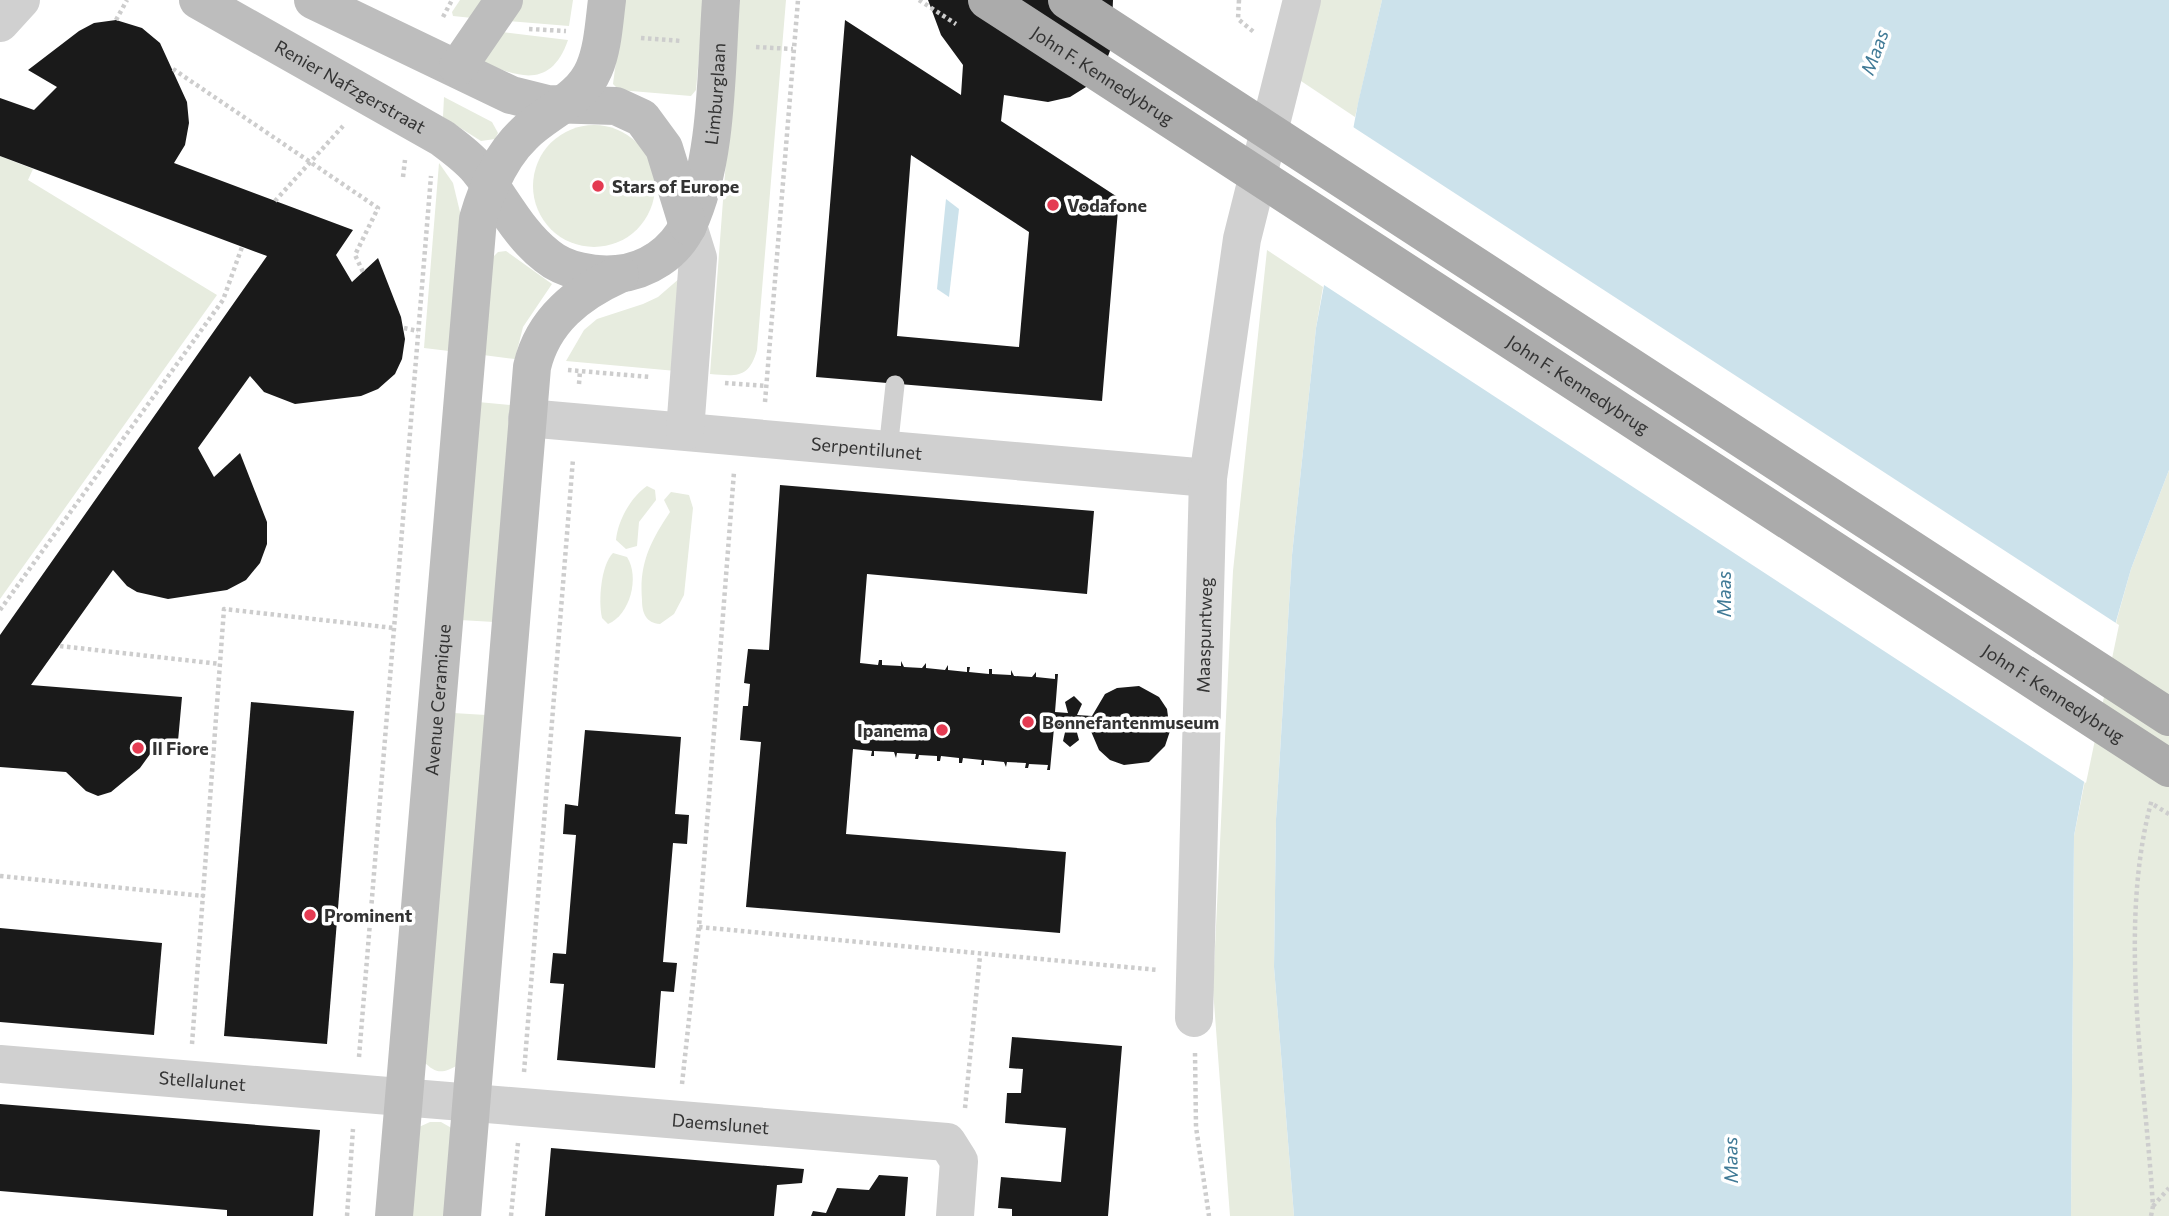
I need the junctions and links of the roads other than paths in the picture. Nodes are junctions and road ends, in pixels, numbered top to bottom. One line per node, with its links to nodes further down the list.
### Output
1 (21, 0): 10 (street)
2 (198, 0): 13 (street, Renier Nafzgerstraat)
3 (313, 0): 11 (street)
4 (504, 0): 11 (street)
5 (607, 0): 12 (street)
6 (721, 0): 14 (street, Limburglaan)
7 (987, 0): 22 (main road, John F. Kennedybrug, bridge)
8 (1067, 0): 21 (main road, bridge)
9 (1302, 0): 20 (street, Maaspuntweg)
10 (0, 23)
11 (458, 67): 12 (street)
12 (563, 105): 13 (street); 14 (street)
13 (490, 185): 15 (street); 25 (street, Avenue Ceramique)
14 (688, 226): 15 (street); 18 (street)
15 (621, 274): 17 (street)
16 (895, 386): 19 (lane)
17 (527, 418): 18 (street, Serpentilunet); 26 (street)
18 (685, 432): 19 (street, Serpentilunet)
19 (888, 450): 20 (street, Serpentilunet)
20 (1208, 478): 23 (street, Maaspuntweg)
21 (2169, 717)
22 (2162, 777)
23 (1194, 1018)
24 (0, 1064): 25 (street, Stellalunet)
25 (405, 1098): 26 (street, Stellalunet); 27 (street, Avenue Ceramique)
26 (471, 1104): 28 (street); 29 (street, Daemslunet)
27 (394, 1216)
28 (462, 1216)
29 (955, 1216)

